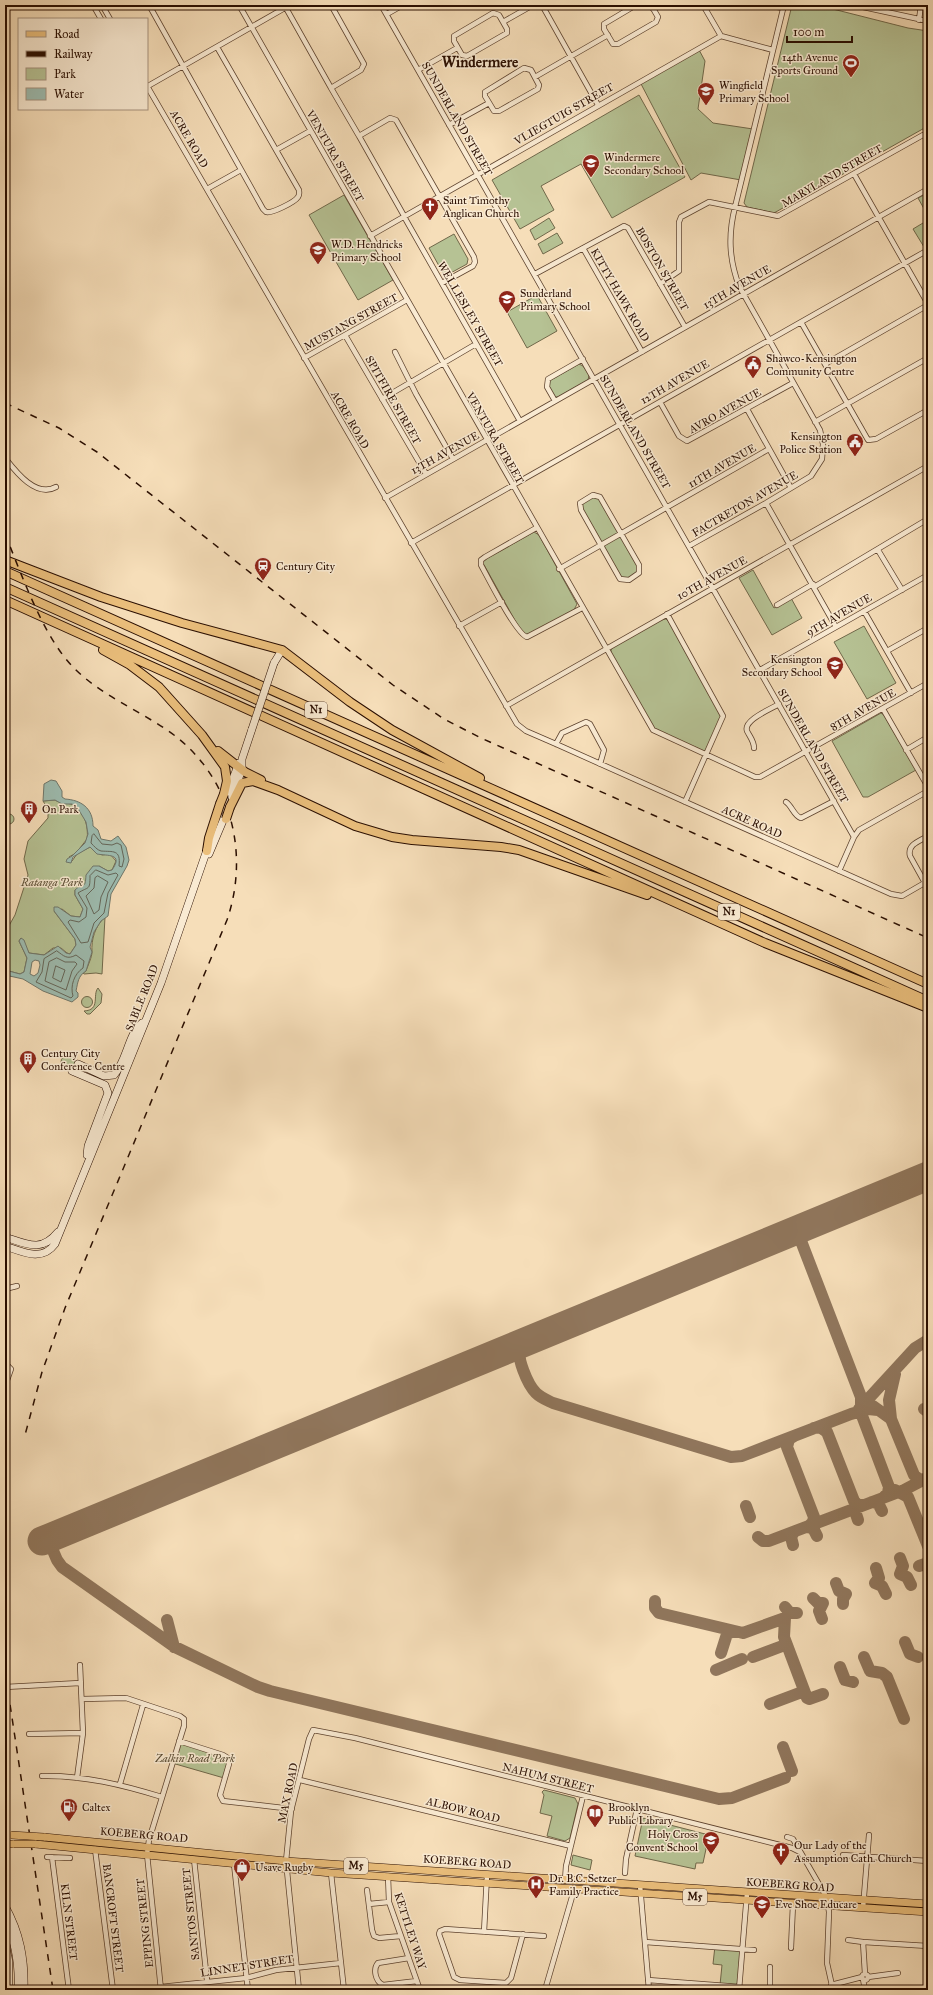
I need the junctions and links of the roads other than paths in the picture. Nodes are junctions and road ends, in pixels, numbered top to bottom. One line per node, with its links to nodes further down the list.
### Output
1 (92, 5): 23 (street)
2 (102, 5): 21 (street)
3 (149, 5): 35 (street)
4 (192, 5): 5 (street)
5 (201, 5)
6 (239, 5): 28 (street, VENTURA STREET)
7 (331, 5): 40 (street)
8 (381, 5): 22 (street, SUNDERLAND STREET)
9 (403, 5): 22 (street)
10 (532, 5): 27 (street)
11 (542, 5): 34 (street)
12 (636, 5): 29 (street)
13 (661, 5): 19 (street)
14 (703, 5): 30 (street)
15 (766, 5): 20 (street)
16 (854, 5): 25 (street)
17 (921, 5): 25 (street)
18 (288, 6): 28 (street); 40 (street, WELLESLEY STREET)
19 (652, 7): 29 (street)
20 (783, 7): 33 (street, FACTRETON AVENUE)
21 (107, 14): 23 (street); 24 (street)
22 (386, 14): 36 (street, SUNDERLAND STREET)
23 (100, 18)
24 (109, 18)
25 (919, 20): 26 (street)
26 (928, 21)
27 (503, 22): 32 (street); 32 (street)
28 (252, 27): 31 (street); 44 (street, VENTURA STREET)
29 (608, 35): 34 (street)
30 (721, 36): 33 (street); 42 (street, VLIEGTUIG STREET)
31 (217, 47): 35 (street); 47 (street)
32 (457, 48): 36 (street)
33 (773, 50): 54 (street, FACTRETON AVENUE)
34 (571, 56): 37 (street); 42 (street)
35 (183, 66): 38 (street); 48 (street)
36 (418, 70): 43 (street, SUNDERLAND STREET)
37 (534, 77): 41 (street); 41 (street)
38 (148, 85)
39 (148, 88): 51 (street, ACRE ROAD)
40 (332, 88): 46 (street, WELLESLEY STREET)
41 (489, 103): 43 (street)
42 (598, 105): 49 (street, VLIEGTUIG STREET)
43 (450, 125): 49 (street, SUNDERLAND STREET)
44 (310, 131): 47 (street); 57 (street, VENTURA STREET)
45 (928, 134): 50 (street, MARYLAND STREET)
46 (358, 136): 53 (street); 55 (street, WELLESLEY STREET)
47 (276, 150): 48 (street)
48 (240, 170): 51 (street)
49 (478, 174): 53 (street, VLIEGTUIG STREET); 61 (street, SUNDERLAND STREET)
50 (854, 174): 54 (street, MARYLAND STREET); 56 (street)
51 (207, 189): 74 (street, ACRE ROAD)
52 (928, 189): 56 (street, 13TH AVENUE)
53 (440, 197): 55 (street, VLIEGTUIG STREET); 62 (street)
54 (734, 207): 63 (street, MARYLAND STREET); 64 (street, FACTRETON AVENUE)
55 (404, 217): 57 (street, VLIEGTUIG STREET); 62 (street, WELLESLEY STREET)
56 (878, 217): 60 (street); 64 (street, 13TH AVENUE)
57 (370, 236): 65 (street, VENTURA STREET)
58 (583, 248): 61 (street, BOSTON STREET); 63 (street, BOSTON STREET); 73 (street, KITTY HAWK ROAD)
59 (928, 250): 60 (street, 12TH AVENUE)
60 (905, 263): 66 (street); 67 (street, 12TH AVENUE)
61 (535, 274): 76 (street, SUNDERLAND STREET)
62 (442, 283): 71 (street, WELLESLEY STREET)
63 (660, 284): 68 (street, BOSTON STREET)
64 (743, 294): 68 (street, 13TH AVENUE); 70 (street, FACTRETON AVENUE)
65 (406, 300): 69 (street, MUSTANG STREET); 77 (street, VENTURA STREET)
66 (928, 305): 78 (street)
67 (801, 322): 70 (street, 12TH AVENUE); 78 (street)
68 (685, 327): 73 (street, 13TH AVENUE)
69 (345, 335): 74 (street, MUSTANG STREET); 82 (street, SPITFIRE STREET)
70 (769, 340): 81 (street, FACTRETON AVENUE); 84 (street, 12TH AVENUE)
71 (476, 344): 77 (street); 88 (street, WELLESLEY STREET)
72 (395, 352): 80 (street)
73 (642, 352): 79 (street, 13TH AVENUE)
74 (304, 358): 100 (street, ACRE ROAD)
75 (928, 358): 85 (street)
76 (583, 359): 79 (street, SUNDERLAND STREET); 83 (street)
77 (442, 363): 80 (street); 91 (street, VENTURA STREET)
78 (825, 364): 85 (street)
79 (594, 379): 83 (street, 13TH AVENUE); 90 (street, SUNDERLAND STREET)
80 (411, 383): 82 (street); 94 (street)
81 (793, 383): 86 (street, AVRO AVENUE); 89 (street, FACTRETON AVENUE)
82 (382, 399): 96 (street, SPITFIRE STREET)
83 (555, 401): 88 (street, 13TH AVENUE)
84 (660, 402): 86 (street, AVRO AVENUE); 90 (street, 12TH AVENUE)
85 (847, 404): 87 (street); 89 (street)
86 (747, 409): 92 (street)
87 (928, 410)
88 (520, 421): 91 (street, 13TH AVENUE)
89 (815, 422): 99 (street, FACTRETON AVENUE)
90 (620, 424): 97 (street, 12TH AVENUE); 102 (street, SUNDERLAND STREET)
91 (486, 440): 94 (street, 13TH AVENUE); 97 (street, VENTURA STREET)
92 (769, 449): 99 (street); 102 (street, 11TH AVENUE)
93 (5, 458): 98 (street)
94 (453, 459): 96 (street, 13TH AVENUE)
95 (928, 467): 108 (street, 10TH AVENUE)
96 (426, 474): 100 (street, 13TH AVENUE)
97 (512, 486): 104 (street, VENTURA STREET); 106 (street, 12TH AVENUE)
98 (56, 487)
99 (792, 488): 101 (street, FACTRETON AVENUE)
100 (385, 498): 106 (street, ACRE ROAD)
101 (766, 503): 108 (street); 109 (street, FACTRETON AVENUE)
102 (667, 507): 105 (street, 11TH AVENUE); 109 (street, SUNDERLAND STREET)
103 (928, 519): 110 (street)
104 (536, 528): 112 (street, VENTURA STREET); 120 (street)
105 (621, 534): 107 (street, 11TH AVENUE); 107 (street); 107 (street)
106 (411, 543): 125 (street, ACRE ROAD)
107 (600, 545): 112 (street, 11TH AVENUE)
108 (790, 545): 115 (street); 117 (street, 10TH AVENUE)
109 (689, 546): 117 (street, SUNDERLAND STREET)
110 (878, 550): 115 (street); 118 (street)
111 (5, 560): 130 (highway)
112 (559, 569): 122 (street, VENTURA STREET)
113 (5, 571): 156 (highway, N1)
114 (928, 574): 118 (street, 9TH AVENUE)
115 (813, 586): 121 (street); 126 (street)
116 (5, 587): 163 (highway, N1)
117 (713, 588): 124 (street, 10TH AVENUE); 132 (street, SUNDERLAND STREET)
118 (902, 590): 123 (street, 9TH AVENUE)
119 (5, 600): 127 (highway)
120 (502, 602): 122 (street); 125 (street)
121 (777, 605)
122 (582, 608): 129 (street, VENTURA STREET)
123 (864, 611): 126 (street, 9TH AVENUE); 131 (street)
124 (667, 614): 129 (street, 10TH AVENUE); 144 (street)
125 (459, 626): 136 (street, ACRE ROAD)
126 (836, 626): 132 (street, 9TH AVENUE)
127 (64, 628): 138 (highway); 161 (highway)
128 (928, 628): 131 (street)
129 (606, 649): 136 (street, 10TH AVENUE); 144 (street, VENTURA STREET)
130 (278, 650): 146 (main road, SABLE ROAD, bridge); 156 (highway)
131 (887, 651): 134 (street)
132 (760, 670): 135 (street, SUNDERLAND STREET)
133 (928, 683): 134 (street, 8TH AVENUE)
134 (911, 693): 137 (street, 8TH AVENUE)
135 (779, 704): 141 (street); 143 (street, SUNDERLAND STREET)
136 (506, 706): 140 (street, ACRE ROAD)
137 (883, 709): 142 (street); 143 (street, 8TH AVENUE)
138 (202, 735): 146 (highway); 153 (highway)
139 (928, 737): 142 (street)
140 (556, 744): 145 (street, ACRE ROAD); 145 (street)
141 (754, 748)
142 (906, 750): 147 (street)
143 (806, 753): 144 (street, VENTURA STREET); 150 (street, SUNDERLAND STREET)
144 (706, 755): 151 (street)
145 (600, 764): 151 (street, ACRE ROAD)
146 (240, 765): 148 (highway); 153 (main road, SABLE ROAD)
147 (928, 787)
148 (278, 790): 153 (highway); 161 (highway)
149 (928, 791): 155 (street)
150 (834, 800): 152 (street); 155 (street, SUNDERLAND STREET)
151 (685, 802): 159 (street, ACRE ROAD)
152 (786, 802)
153 (225, 808): 157 (highway); 158 (main road, SABLE ROAD)
154 (928, 836): 160 (street)
155 (854, 837): 159 (street)
156 (628, 850): 162 (highway, N1)
157 (207, 851): 158 (main road, SABLE ROAD)
158 (204, 863): 165 (main road, SABLE ROAD)
159 (839, 871): 160 (street, ACRE ROAD)
160 (927, 882)
161 (702, 915): 164 (highway)
162 (928, 984)
163 (928, 1001)
164 (928, 1008)
165 (145, 1020): 166 (main road); 168 (main road, SABLE ROAD)
166 (78, 1064)
167 (72, 1071): 168 (main road)
168 (85, 1167): 169 (main road, SABLE ROAD)
169 (60, 1228): 170 (main road, SABLE ROAD); 171 (main road, SABLE ROAD)
170 (5, 1238)
171 (5, 1246)
172 (18, 1286): 173 (street)
173 (5, 1289)
174 (5, 1363): 175 (street)
175 (5, 1386)
176 (80, 1665): 177 (street)
177 (80, 1683): 178 (street); 179 (street)
178 (5, 1687)
179 (82, 1699): 180 (street); 182 (street)
180 (143, 1705): 184 (street, EPPING STREET); 188 (street)
181 (313, 1730): 187 (street, MAX ROAD); 189 (street, NAHUM STREET)
182 (83, 1733): 183 (street); 186 (street)
183 (29, 1734)
184 (179, 1741): 190 (street, EPPING STREET); 191 (street)
185 (42, 1776): 186 (street)
186 (77, 1778): 188 (street)
187 (300, 1780): 191 (street, MAX ROAD); 198 (street, ALBOW ROAD)
188 (120, 1784): 190 (street)
189 (584, 1796): 192 (street, NAHUM STREET); 198 (street)
190 (162, 1798): 197 (street, EPPING STREET)
191 (292, 1809): 207 (street, MAX ROAD)
192 (637, 1809): 200 (street, NAHUM STREET); 211 (street)
193 (8, 1835): 197 (main road, KOEBERG ROAD / M5, bridge)
194 (869, 1835): 203 (street)
195 (787, 1837): 200 (street)
196 (5, 1844): 199 (main road, KOEBERG ROAD / M5, bridge)
197 (148, 1846): 201 (street, EPPING STREET); 207 (main road, KOEBERG ROAD / M5)
198 (571, 1846): 214 (street)
199 (95, 1849): 201 (main road, KOEBERG ROAD / M5); 264 (street, BANCROFT STREET)
200 (800, 1852): 223 (street)
201 (147, 1854): 205 (main road, KOEBERG ROAD / M5); 257 (street, EPPING STREET)
202 (843, 1855): 203 (street)
203 (867, 1857): 206 (street); 228 (street)
204 (70, 1858): 263 (street, KILN STREET)
205 (194, 1859): 208 (main road, KOEBERG ROAD / M5); 255 (street, SANTOS STREET)
206 (928, 1860)
207 (286, 1861): 209 (street, MAX ROAD); 212 (main road, KOEBERG ROAD / M5)
208 (234, 1864): 209 (main road, KOEBERG ROAD / M5); 252 (street)
209 (286, 1869): 210 (main road, KOEBERG ROAD / M5); 249 (street, MAX ROAD)
210 (331, 1873): 213 (main road, KOEBERG ROAD / M5); 247 (street)
211 (625, 1873)
212 (487, 1875): 214 (main road, KOEBERG ROAD / M5); 215 (street)
213 (388, 1876): 215 (main road, KOEBERG ROAD / M5); 225 (street, KETTLEY WAY)
214 (565, 1880): 216 (main road, KOEBERG ROAD / M5)
215 (487, 1883): 217 (main road, KOEBERG ROAD / M5); 234 (street)
216 (640, 1885): 220 (street); 221 (main road, KOEBERG ROAD / M5)
217 (565, 1888): 218 (main road, KOEBERG ROAD / M5); 222 (street)
218 (581, 1889): 220 (main road, KOEBERG ROAD / M5); 222 (street)
219 (367, 1890): 226 (street)
220 (641, 1893): 224 (main road, KOEBERG ROAD / M5); 240 (street)
221 (747, 1893): 223 (main road, KOEBERG ROAD / M5); 224 (street)
222 (572, 1897): 271 (street)
223 (827, 1898): 228 (main road, KOEBERG ROAD / M5); 231 (street)
224 (746, 1901): 227 (main road, KOEBERG ROAD / M5); 244 (street)
225 (389, 1902): 226 (street); 236 (street, KETTLEY WAY)
226 (369, 1904): 236 (street)
227 (793, 1904): 231 (main road, KOEBERG ROAD / M5); 243 (street)
228 (863, 1904): 229 (main road, KOEBERG ROAD / M5); 231 (main road, KOEBERG ROAD / M5); 232 (main road, KOEBERG ROAD / M5)
229 (928, 1904)
230 (5, 1906): 262 (main road)
231 (829, 1906): 256 (street)
232 (928, 1912)
233 (5, 1920): 261 (main road)
234 (484, 1932): 235 (street); 235 (street)
235 (523, 1934): 237 (street)
236 (401, 1936): 246 (street, KETTLEY WAY)
237 (544, 1936)
238 (5, 1938): 260 (street)
239 (848, 1940): 241 (street)
240 (645, 1942): 244 (street); 253 (street)
241 (863, 1942): 242 (street); 251 (street)
242 (928, 1946)
243 (791, 1948)
244 (743, 1949): 245 (street); 258 (street)
245 (754, 1950)
246 (409, 1958): 254 (street, KETTLEY WAY); 254 (street)
247 (341, 1963): 249 (street, LINNET STREET); 269 (street)
248 (770, 1967): 259 (street)
249 (296, 1968): 252 (street, LINNET STREET); 268 (street, MAX ROAD)
250 (898, 1973): 251 (street)
251 (865, 1977): 256 (street); 275 (street)
252 (246, 1978): 255 (street, LINNET STREET); 267 (street)
253 (648, 1980): 258 (street); 272 (street)
254 (417, 1981): 270 (street, KETTLEY WAY)
255 (207, 1982): 257 (street, LINNET STREET); 266 (street, SANTOS STREET)
256 (832, 1984): 274 (street)
257 (160, 1988): 265 (street, LINNET STREET)
258 (739, 1988): 259 (street)
259 (770, 1988): 273 (street)
260 (10, 1990)
261 (18, 1990)
262 (24, 1990)
263 (69, 1990)
264 (113, 1990)
265 (132, 1990)
266 (208, 1990)
267 (248, 1990)
268 (299, 1990)
269 (344, 1990)
270 (420, 1990)
271 (545, 1990)
272 (649, 1990)
273 (780, 1990)
274 (833, 1990)
275 (866, 1990)

